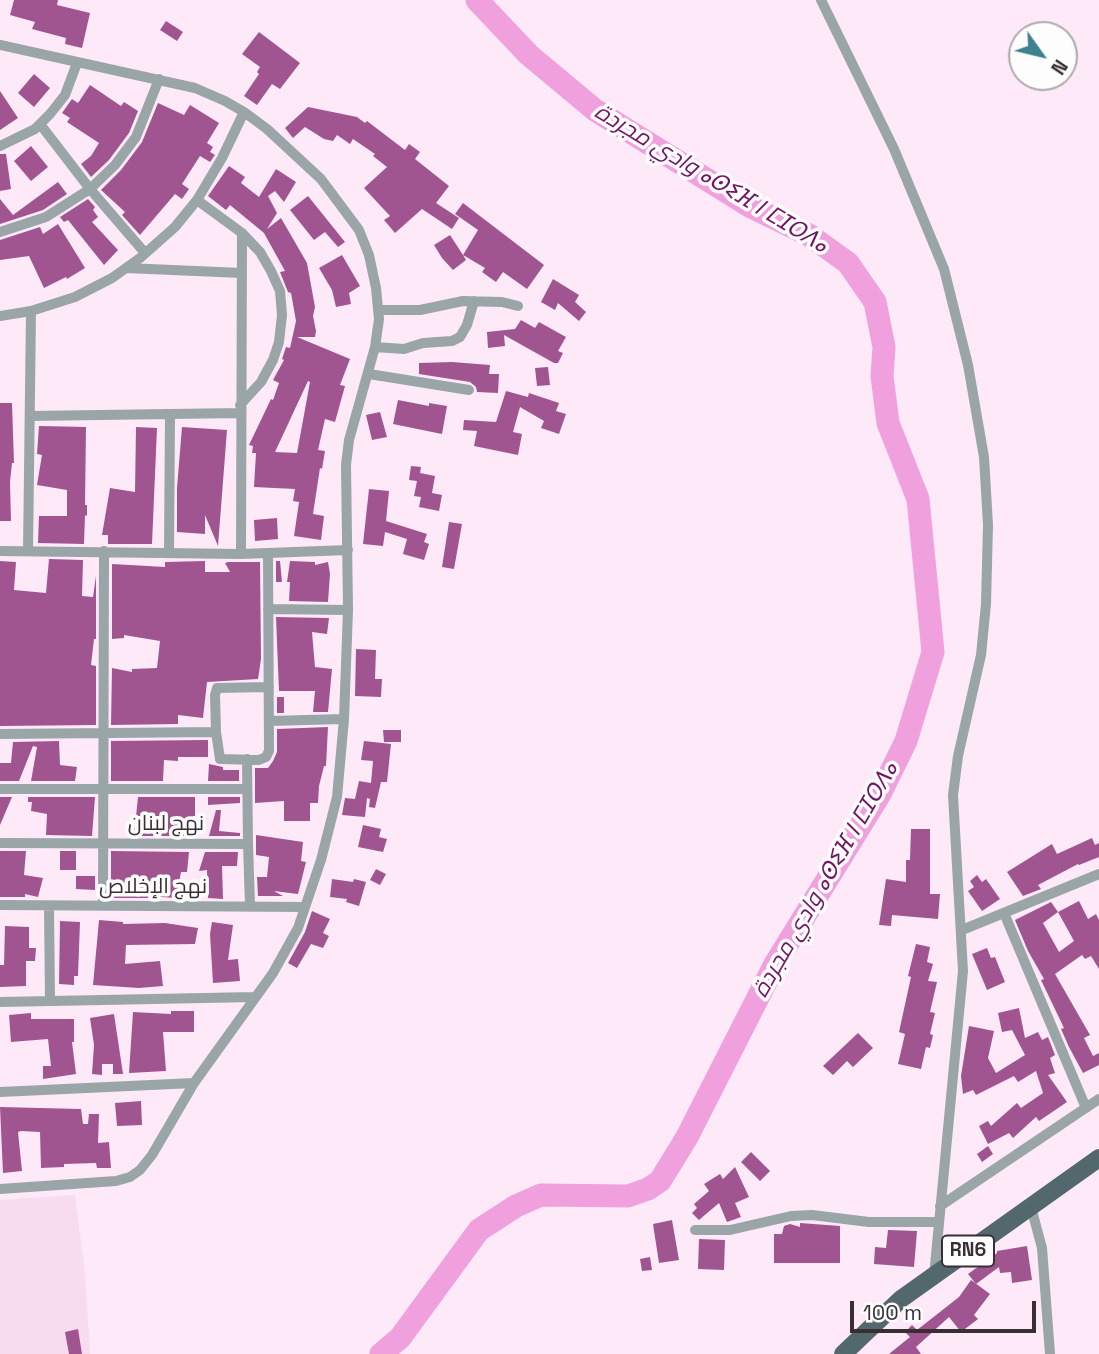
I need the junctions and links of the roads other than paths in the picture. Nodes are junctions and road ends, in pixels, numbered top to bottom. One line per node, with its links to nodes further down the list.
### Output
1 (821, 0): 55 (street)
2 (1, 46): 3 (street)
3 (77, 63): 4 (street); 6 (street)
4 (159, 79): 5 (street); 8 (street)
5 (244, 112): 9 (street); 17 (street)
6 (40, 124): 7 (street); 8 (street)
7 (0, 146)
8 (90, 189): 10 (street); 12 (street)
9 (197, 200): 11 (street); 12 (street)
10 (0, 232)
11 (242, 233): 14 (street); 23 (street)
12 (145, 253): 13 (street)
13 (126, 268): 14 (street); 18 (street)
14 (242, 273): 23 (street)
15 (474, 301): 16 (street); 17 (street); 20 (street)
16 (518, 306)
17 (378, 310): 20 (street)
18 (31, 311): 19 (street); 25 (street)
19 (0, 316)
20 (375, 347): 21 (street)
21 (369, 374): 22 (street); 26 (street)
22 (468, 390)
23 (240, 409): 24 (street); 32 (street)
24 (170, 414): 25 (street); 30 (street)
25 (30, 416): 28 (street)
26 (348, 550): 31 (street); 34 (street)
27 (0, 551): 28 (street)
28 (29, 551): 29 (street)
29 (104, 551): 30 (street); 38 (street)
30 (169, 552): 32 (street)
31 (268, 553): 32 (street); 33 (street)
32 (241, 554)
33 (268, 609): 34 (street); 35 (street)
34 (348, 610): 36 (street)
35 (269, 687): 37 (street); 39 (street)
36 (344, 719): 37 (street); 53 (street)
37 (269, 721): 41 (street)
38 (104, 732): 39 (street); 40 (street); 43 (street)
39 (216, 732): 41 (street)
40 (0, 734)
41 (247, 759): 44 (street)
42 (0, 789): 43 (street)
43 (103, 789): 44 (street); 46 (street)
44 (247, 789): 47 (street)
45 (0, 843): 46 (street, نهج لبنان)
46 (103, 843): 47 (street, نهج لبنان); 50 (street)
47 (248, 844): 52 (street)
48 (1099, 874): 54 (street)
49 (0, 905): 51 (street, نهج الإخلاص)
50 (103, 905): 51 (street, نهج الإخلاص); 52 (street, نهج الإخلاص)
51 (49, 906): 57 (street)
52 (250, 906): 53 (street, نهج الإخلاص)
53 (305, 907): 56 (street)
54 (1004, 912): 55 (street); 62 (street)
55 (962, 930): 65 (street)
56 (255, 997): 57 (street); 59 (street)
57 (50, 1001): 58 (street)
58 (0, 1002)
59 (194, 1083): 60 (street); 64 (street)
60 (0, 1092)
61 (1099, 1099): 62 (street)
62 (1086, 1108): 65 (street)
63 (1099, 1157): 66 (main road, RN6)
64 (0, 1189)
65 (940, 1206): 67 (street)
66 (1031, 1207): 69 (main road, RN6); 71 (street)
67 (939, 1222): 68 (street); 69 (street)
68 (695, 1230)
69 (934, 1276): 70 (main road, RN6)
70 (843, 1354)
71 (1050, 1354)

